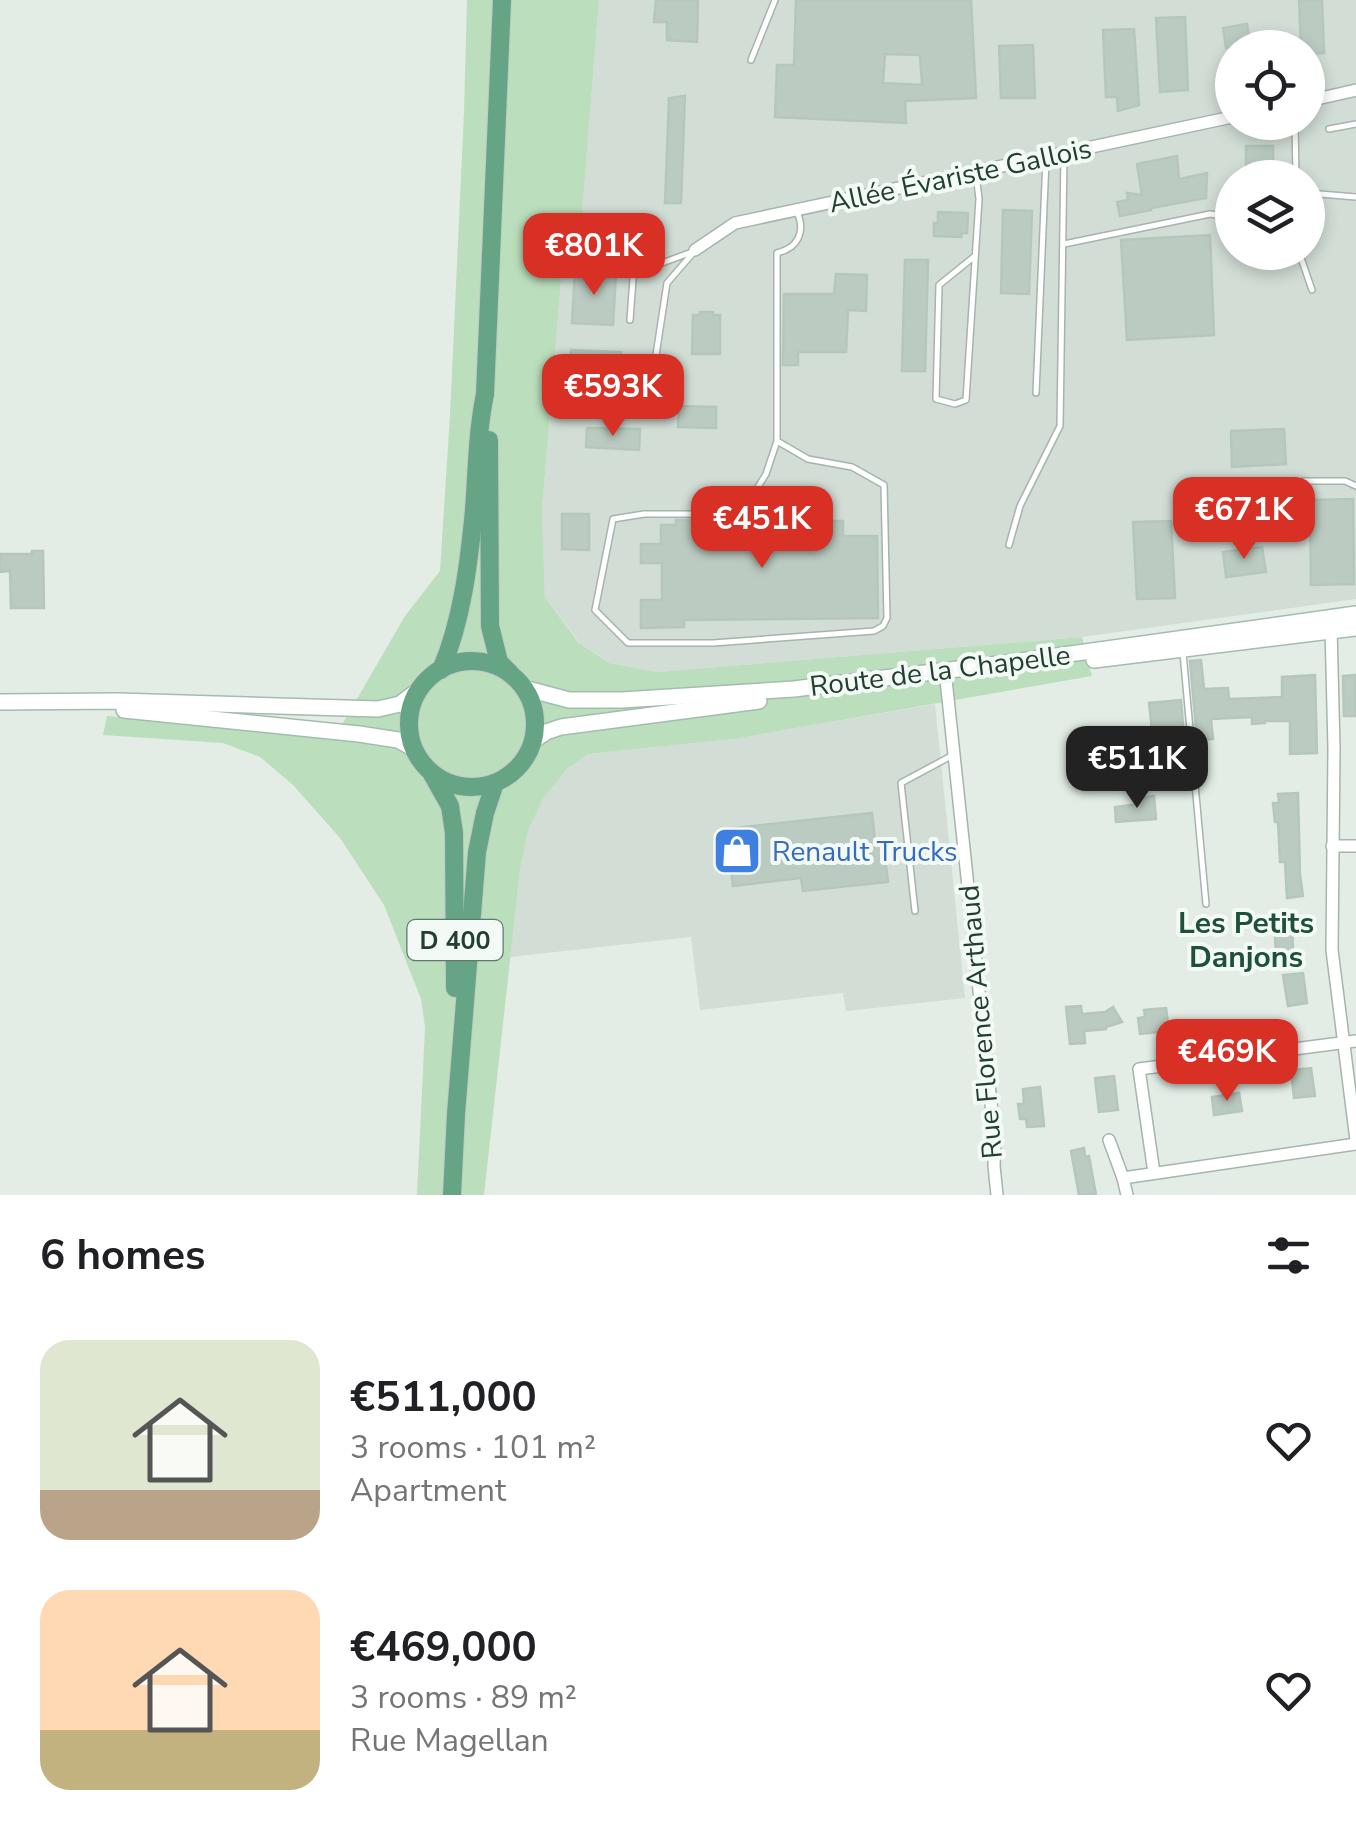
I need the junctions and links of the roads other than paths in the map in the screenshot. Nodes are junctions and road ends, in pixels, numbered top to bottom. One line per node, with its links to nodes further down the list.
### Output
1 (502, 0): 26 (main road)
2 (775, 0): 3 (lane)
3 (751, 60)
4 (1356, 90): 5 (street)
5 (1325, 97)
6 (1215, 121): 9 (street, Allée Évariste Gallois)
7 (1356, 124): 8 (lane)
8 (1328, 129)
9 (1064, 154): 10 (street, Allée Évariste Gallois); 16 (lane)
10 (1046, 157): 11 (street, Allée Évariste Gallois); 25 (lane)
11 (976, 171): 14 (street, Allée Évariste Gallois); 18 (lane)
12 (1325, 194): 13 (lane)
13 (1356, 197)
14 (796, 210): 17 (street, Allée Évariste Gallois); 27 (lane)
15 (1215, 215): 16 (lane)
16 (1064, 244): 30 (lane)
17 (695, 250): 20 (lane); 24 (lane)
18 (975, 256): 18 (lane)
19 (578, 265): 20 (lane)
20 (634, 265): 23 (lane)
21 (1306, 270): 22 (lane)
22 (1312, 290)
23 (630, 320)
24 (656, 355)
25 (1036, 393)
26 (485, 394): 35 (main road); 37 (main road)
27 (777, 441): 27 (lane)
28 (1303, 481): 29 (lane)
29 (1356, 486)
30 (1010, 545)
31 (1356, 614): 32 (main road, Route de la Chapelle)
32 (1331, 624): 33 (main road, Route de la Chapelle); 34 (main road, Route de la Chapelle); 36 (main road, Route de la Chapelle); 46 (street)
33 (1356, 628)
34 (1183, 648): 36 (main road, Route de la Chapelle); 48 (lane)
35 (441, 670): 37 (main road); 38 (main road)
36 (946, 674): 37 (main road, Route de la Chapelle); 41 (main road, Route de la Chapelle); 43 (street, Rue Florence Arthaud)
37 (517, 681): 41 (main road)
38 (420, 688): 39 (main road); 42 (main road)
39 (45, 701): 40 (main road); 42 (main road)
40 (0, 702)
41 (533, 741): 45 (main road)
42 (414, 748): 44 (main road)
43 (954, 755): 49 (lane); 57 (street, Rue Florence Arthaud)
44 (430, 771): 45 (main road); 51 (main road, D 400)
45 (494, 783): 51 (main road, D 400)
46 (1332, 846): 47 (street); 50 (street)
47 (1356, 846)
48 (1206, 904)
49 (916, 911)
50 (1350, 1042): 53 (street); 54 (street)
51 (456, 1114): 56 (main road, D 400)
52 (1108, 1140): 55 (street)
53 (1356, 1142): 54 (street)
54 (1154, 1172): 55 (street)
55 (1122, 1178): 58 (street)
56 (452, 1195)
57 (997, 1195)
58 (1127, 1195)

